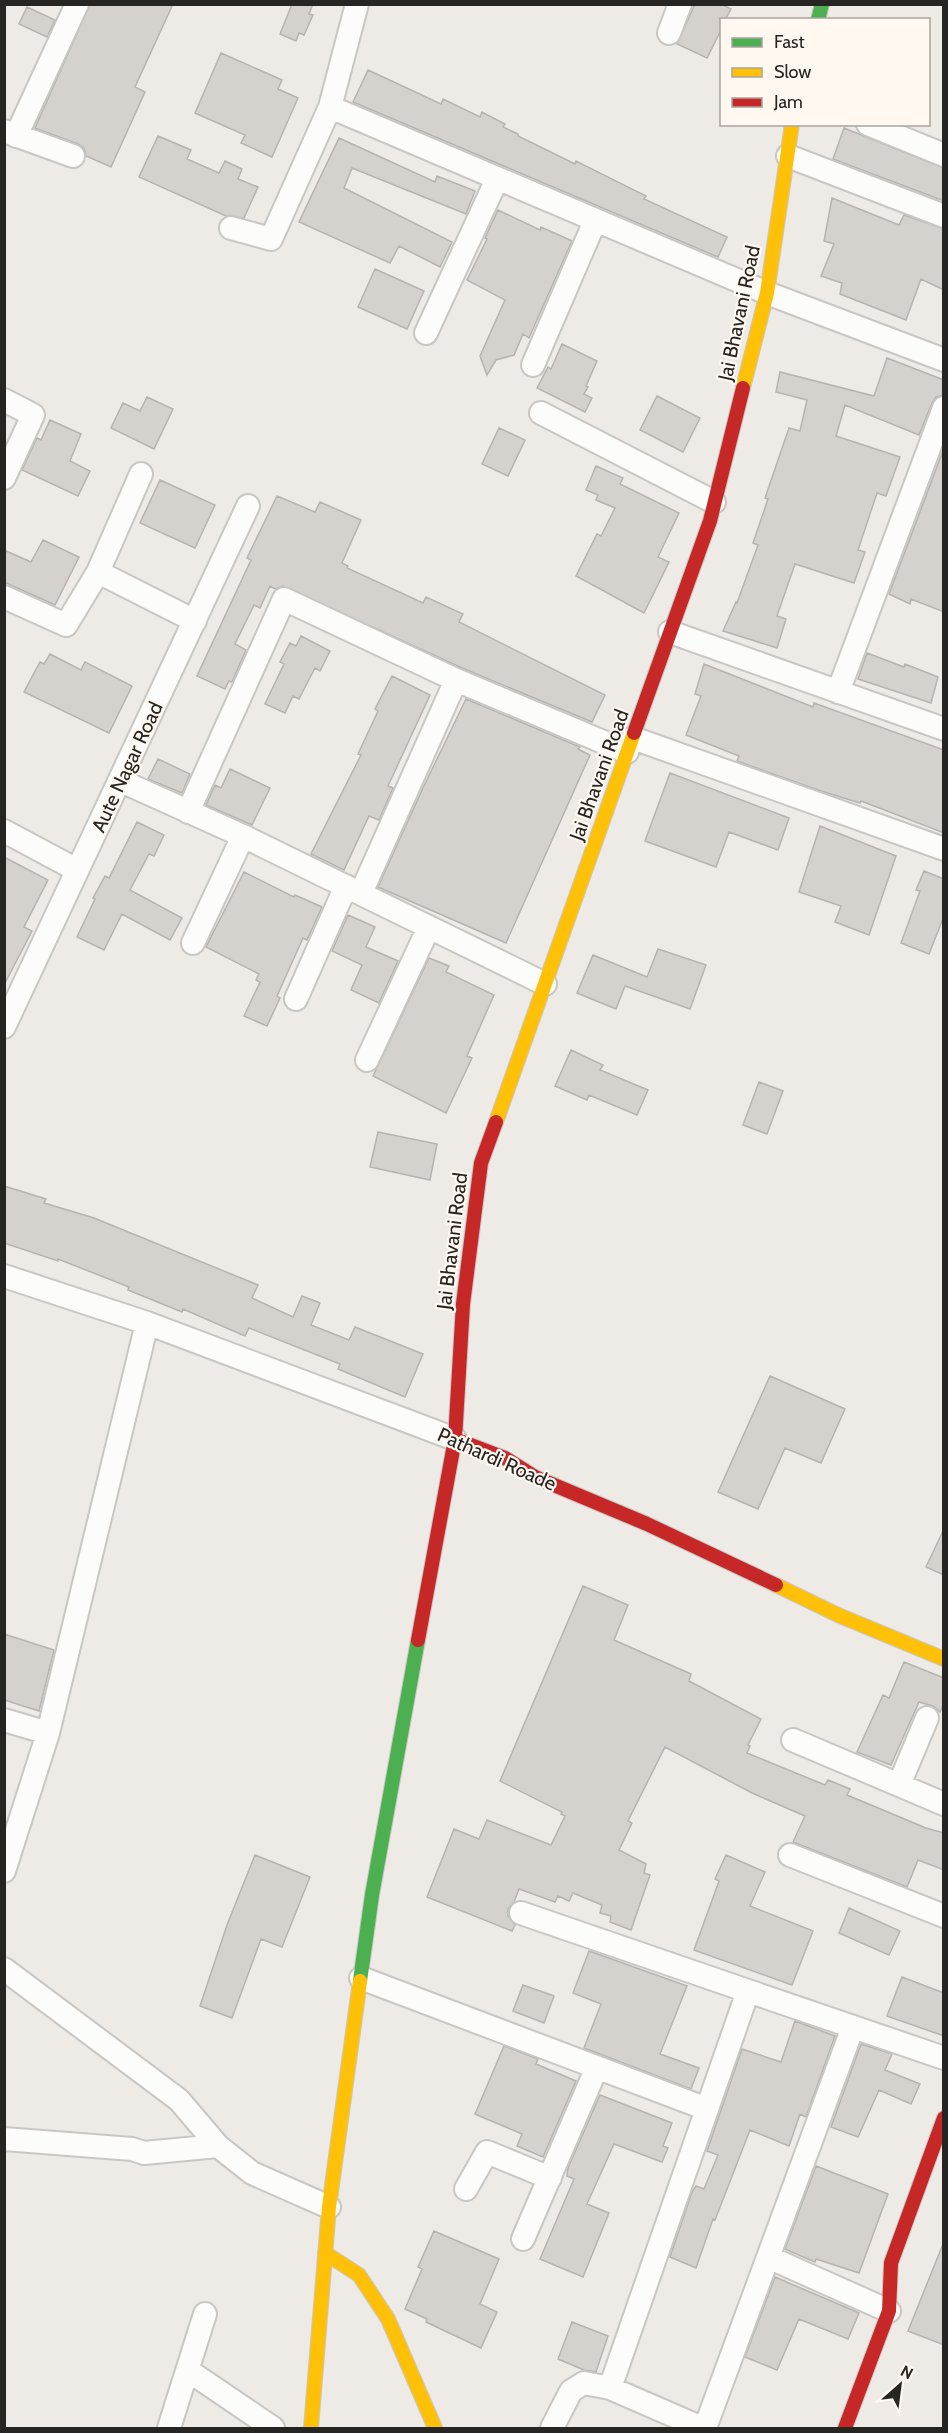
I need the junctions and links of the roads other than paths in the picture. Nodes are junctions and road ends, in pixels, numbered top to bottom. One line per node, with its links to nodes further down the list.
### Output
1 (77, 4): 8 (street)
2 (357, 4): 5 (street)
3 (680, 4): 4 (street)
4 (669, 33)
5 (330, 107): 12 (street); 15 (street)
6 (792, 126): 11 (street, Jai Bhavani Road)
7 (873, 126): 9 (street)
8 (10, 134): 10 (street)
9 (944, 155)
10 (73, 156)
11 (788, 156): 13 (street); 16 (street, Jai Bhavani Road)
12 (497, 179): 14 (street); 17 (street)
13 (944, 216)
14 (595, 221): 16 (street); 19 (street)
15 (231, 228)
16 (767, 293): 18 (street); 25 (street, Jai Bhavani Road)
17 (426, 333)
18 (944, 360)
19 (533, 365)
20 (4, 400): 24 (street)
21 (944, 408): 32 (street)
22 (541, 413): 25 (street)
23 (141, 474): 27 (street)
24 (4, 478)
25 (714, 502): 30 (street, Jai Bhavani Road)
26 (248, 506): 29 (street, Aute Nagar Road)
27 (98, 572): 28 (street); 29 (street)
28 (4, 597)
29 (195, 621): 35 (street, Aute Nagar Road)
30 (670, 632): 32 (street); 34 (street, Jai Bhavani Road)
31 (456, 680): 34 (street); 36 (street); 41 (street)
32 (838, 692): 33 (street)
33 (944, 729)
34 (630, 745): 39 (street); 44 (street, Jai Bhavani Road)
35 (121, 782): 36 (street); 40 (street, Aute Nagar Road)
36 (188, 812): 38 (street)
37 (4, 831): 40 (street)
38 (243, 836): 41 (street); 43 (street)
39 (944, 849)
40 (77, 870): 46 (street, Aute Nagar Road)
41 (354, 890): 42 (street); 45 (street)
42 (429, 927): 44 (street); 47 (street)
43 (193, 943)
44 (545, 984): 50 (street, Jai Bhavani Road)
45 (296, 999)
46 (4, 1028)
47 (366, 1060)
48 (4, 1276): 49 (street, Pathardi Roade)
49 (147, 1323): 50 (street, Pathardi Roade); 56 (street)
50 (455, 1439): 51 (street, Pathardi Roade); 65 (street, Jai Bhavani Road)
51 (505, 1458): 52 (street); 53 (street, Pathardi Roade)
52 (532, 1459)
53 (944, 1659)
54 (927, 1718): 58 (street)
55 (4, 1720): 56 (street)
56 (48, 1733): 61 (street)
57 (793, 1740): 58 (street)
58 (899, 1785): 59 (street)
59 (944, 1804)
60 (790, 1855): 63 (street)
61 (4, 1871)
62 (521, 1913): 66 (street)
63 (944, 1916)
64 (4, 1969): 74 (street)
65 (361, 1978): 69 (street); 77 (street, Jai Bhavani Road)
66 (748, 1991): 67 (street); 70 (street)
67 (853, 2027): 68 (street); 80 (street)
68 (944, 2058)
69 (597, 2067): 70 (street); 75 (street)
70 (707, 2109): 84 (street)
71 (944, 2118): 73 (street)
72 (4, 2139): 74 (street)
73 (939, 2143): 81 (street)
74 (218, 2146): 77 (street)
75 (550, 2178): 76 (street); 78 (street)
76 (466, 2189)
77 (329, 2207): 79 (street, Jai Bhavani Road)
78 (523, 2239)
79 (325, 2253): 87 (street, Jai Bhavani Road); 88 (street)
80 (768, 2257): 81 (street); 90 (street)
81 (889, 2311): 91 (street)
82 (205, 2313): 83 (street)
83 (189, 2371): 85 (street); 86 (street)
84 (610, 2388): 89 (street); 90 (street)
85 (169, 2428)
86 (273, 2428)
87 (311, 2428)
88 (435, 2428)
89 (552, 2428)
90 (703, 2428)
91 (845, 2428)

